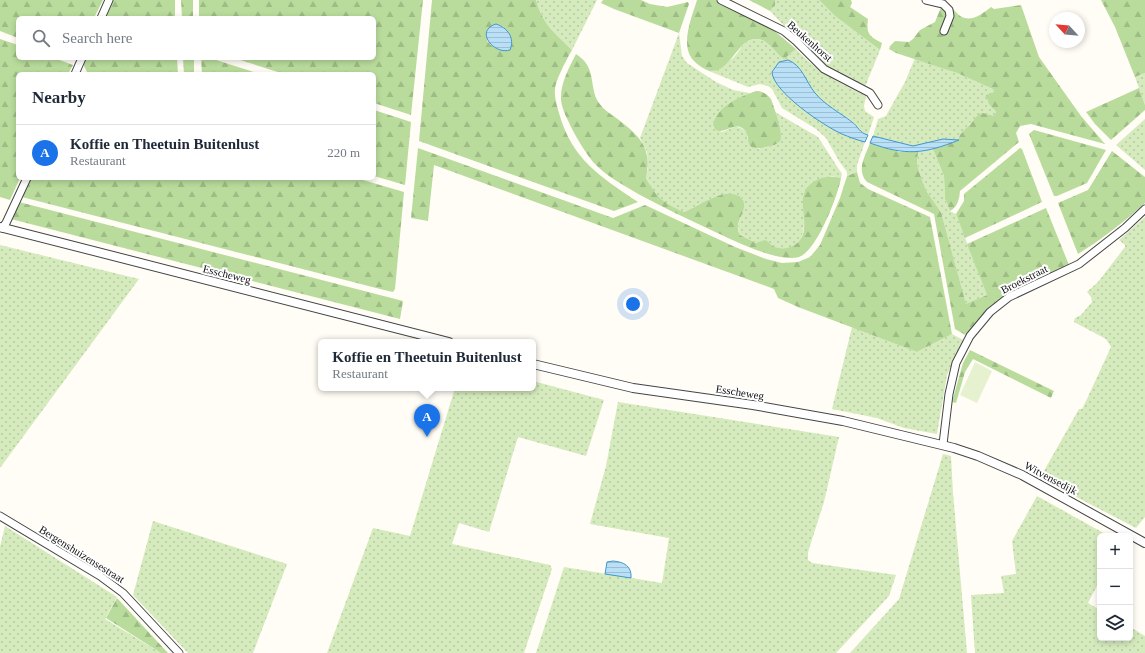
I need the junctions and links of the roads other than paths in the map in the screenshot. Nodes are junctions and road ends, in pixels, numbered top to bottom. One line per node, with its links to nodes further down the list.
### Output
1 (109, 0): 4 (street)
2 (721, 0): 8 (street, Beukenhorst)
3 (926, 0): 5 (street)
4 (102, 16)
5 (944, 30)
6 (81, 60): 7 (street)
7 (76, 72)
8 (878, 105)
9 (26, 180): 11 (street)
10 (1145, 209): 14 (street, Broekstraat)
11 (1, 227): 12 (street, Esscheweg)
12 (437, 339)
13 (536, 365): 14 (street, Esscheweg)
14 (942, 444): 17 (street, Witvensedijk)
15 (1, 517): 16 (street); 18 (street, Bergenshuizensestraat)
16 (0, 526)
17 (1145, 543)
18 (179, 653)

